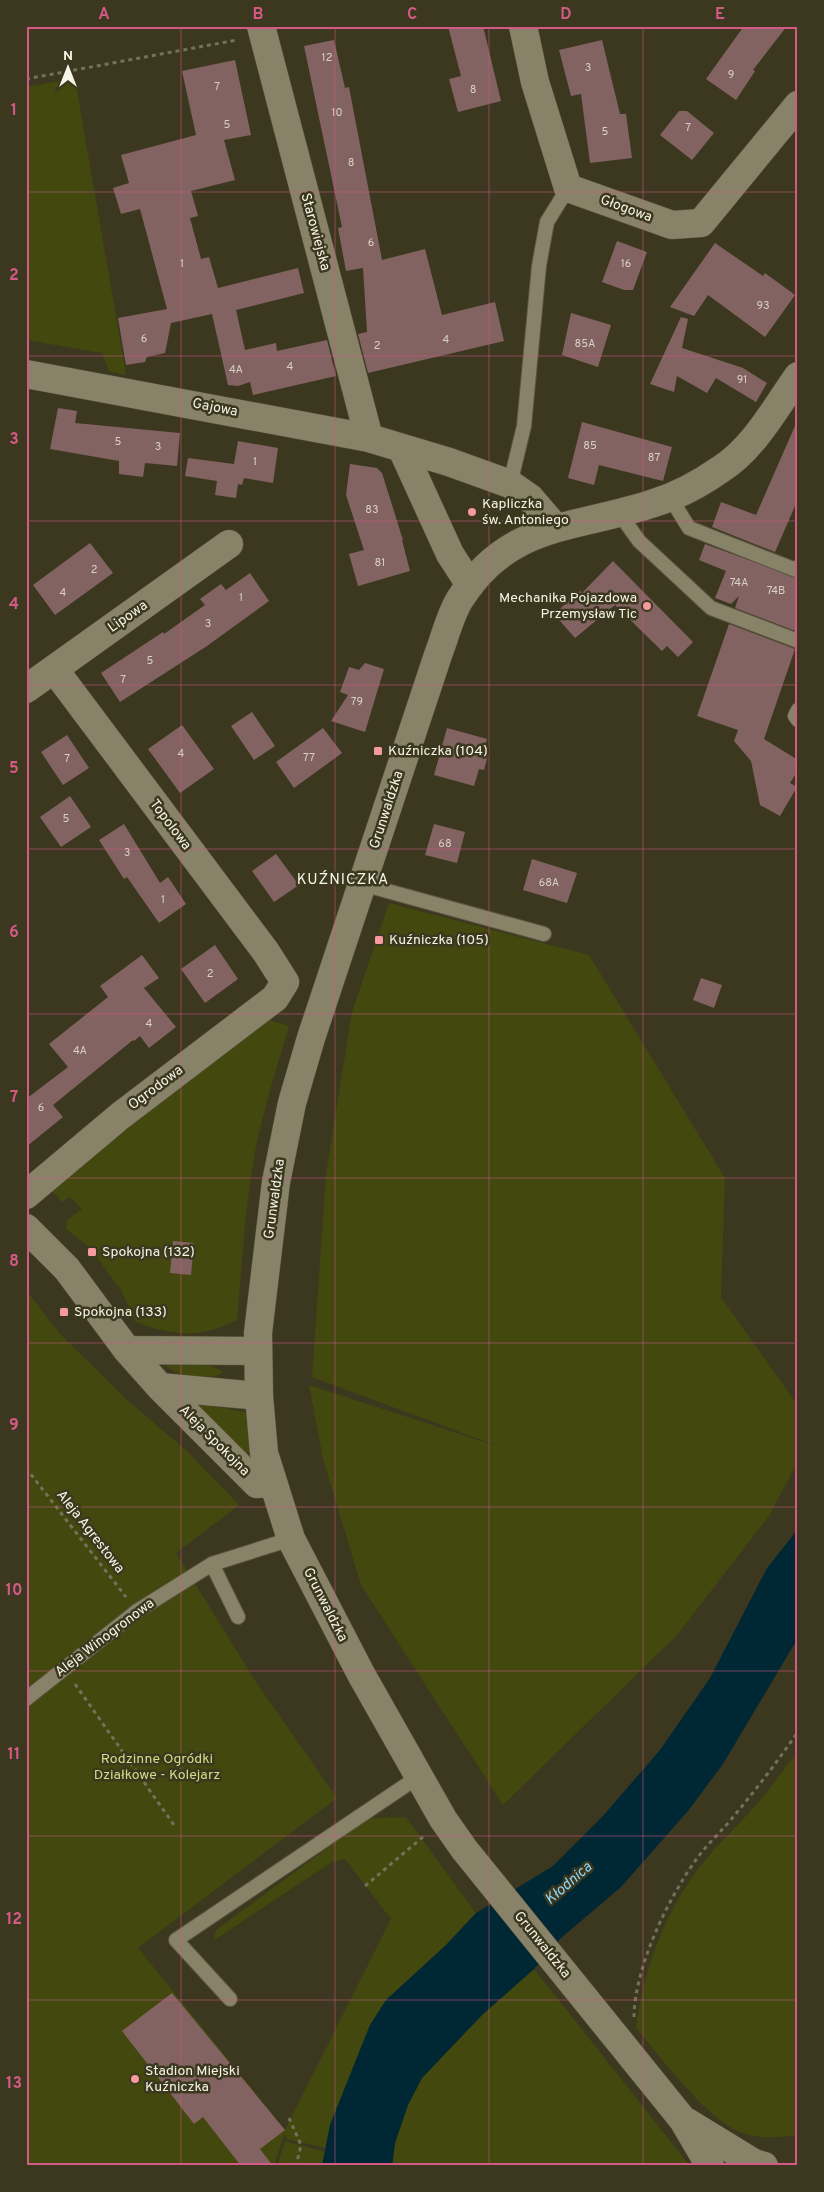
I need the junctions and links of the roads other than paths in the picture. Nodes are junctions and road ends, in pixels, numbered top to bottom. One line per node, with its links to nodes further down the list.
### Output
1 (523, 26): 4 (street)
2 (262, 30): 7 (street, Starowiejska)
3 (798, 105): 4 (street, Głogowa)
4 (568, 188): 10 (lane)
5 (26, 374): 7 (street, Gajowa)
6 (798, 376): 12 (street, Grunwaldzka)
7 (369, 438): 8 (street, Gajowa)
8 (402, 449): 9 (street, Gajowa); 11 (street)
9 (449, 462): 10 (street, Gajowa); 11 (street)
10 (510, 484): 14 (street, Gajowa)
11 (422, 496): 17 (street)
12 (670, 497): 13 (street, Grunwaldzka); 16 (lane)
13 (619, 513): 14 (street, Grunwaldzka); 18 (lane)
14 (555, 527): 17 (street, Grunwaldzka)
15 (229, 544): 19 (street, Lipowa)
16 (798, 567)
17 (470, 585): 23 (street, Grunwaldzka)
18 (798, 641)
19 (54, 669): 20 (street, Lipowa); 25 (street, Topolowa)
20 (26, 689)
21 (798, 710): 22 (lane)
22 (798, 720)
23 (362, 884): 24 (lane); 29 (street, Grunwaldzka)
24 (544, 934)
25 (285, 982): 26 (street, Ogrodowa)
26 (26, 1195)
27 (26, 1228): 28 (street, Aleja Spokojna)
28 (127, 1350): 29 (street); 30 (street, Aleja Spokojna)
29 (258, 1351): 31 (street, Grunwaldzka)
30 (160, 1387): 31 (street, Aleja Spokojna); 32 (street, Aleja Spokojna)
31 (259, 1396): 32 (street, Grunwaldzka)
32 (272, 1483): 33 (street, Grunwaldzka)
33 (292, 1539): 34 (lane, Aleja Winogronowa); 37 (street, Grunwaldzka)
34 (212, 1564): 35 (lane); 36 (lane, Aleja Winogronowa)
35 (238, 1617)
36 (26, 1699)
37 (418, 1777): 38 (lane); 39 (street, Grunwaldzka)
38 (230, 1999)
39 (683, 2120): 40 (street, Grunwaldzka); 41 (street, Grunwaldzka)
40 (710, 2166)
41 (764, 2166)

